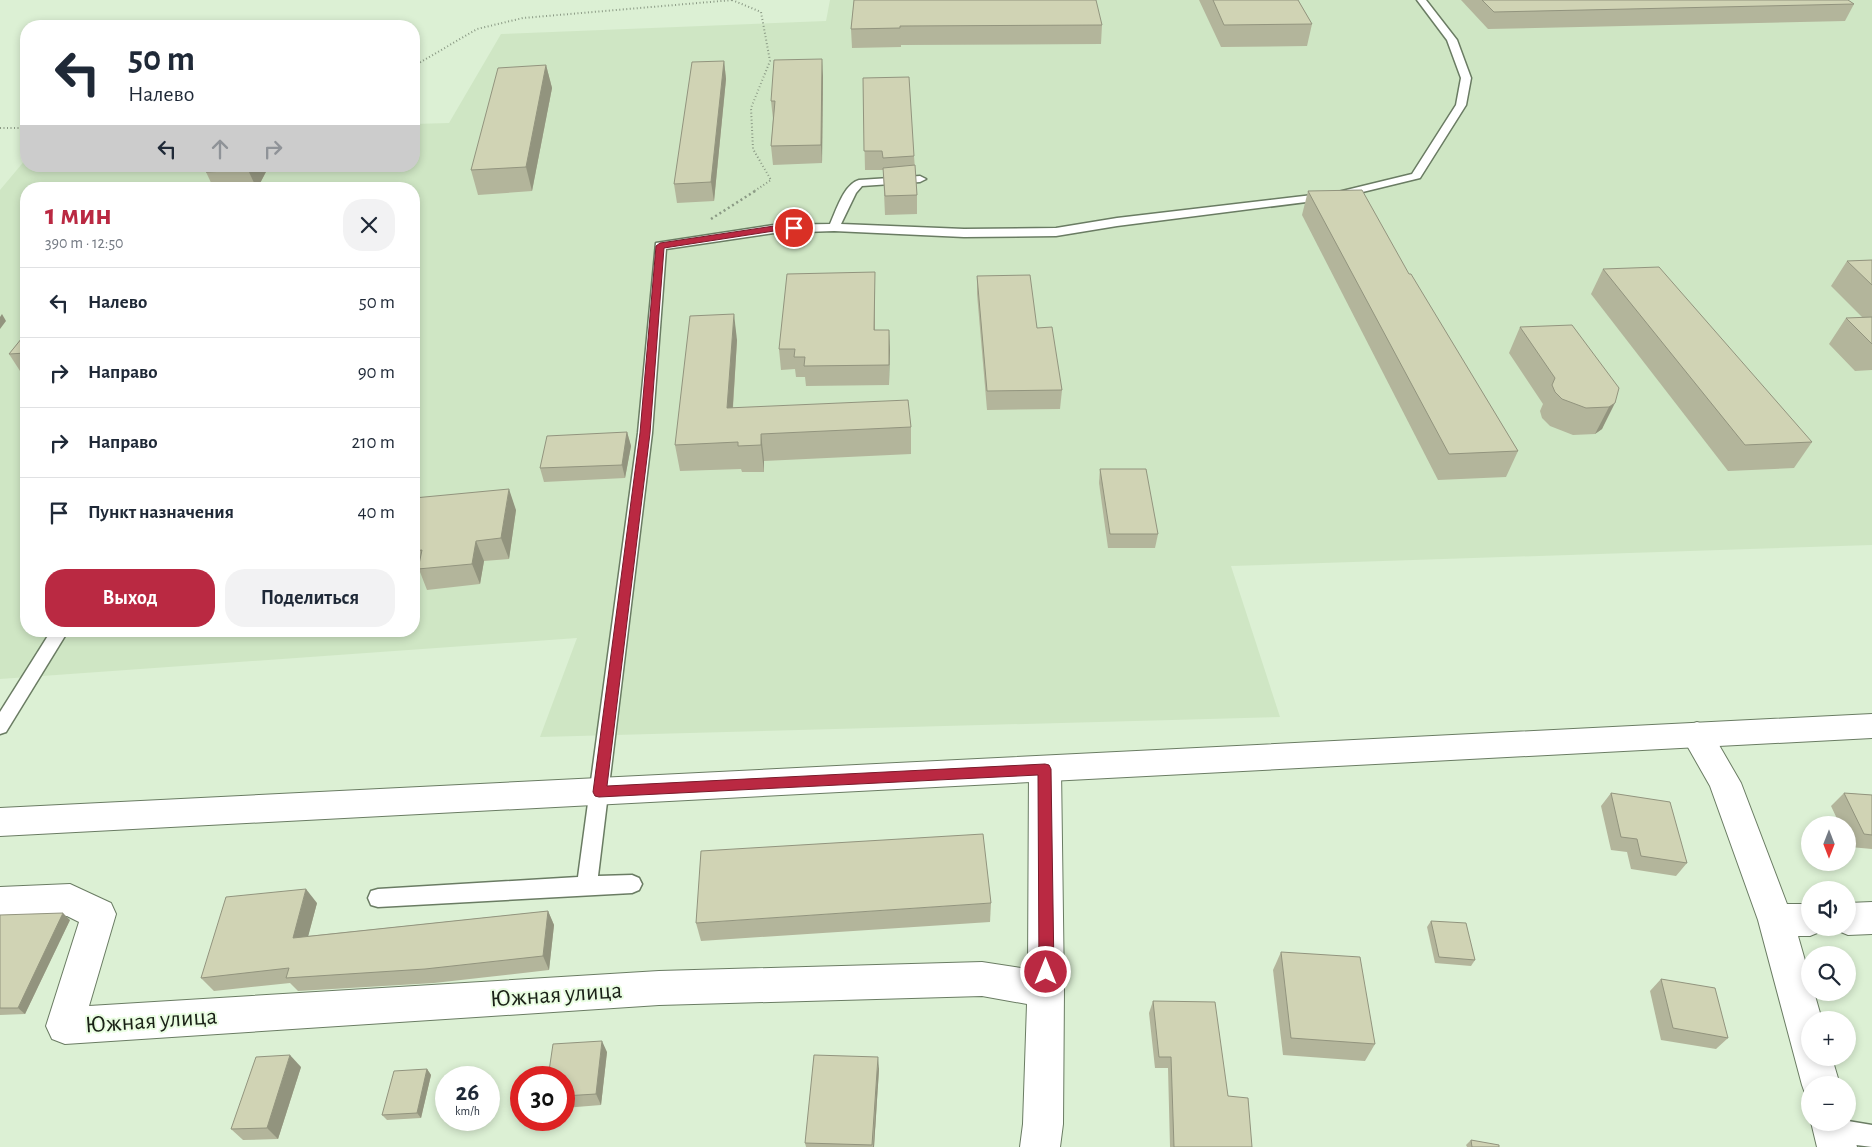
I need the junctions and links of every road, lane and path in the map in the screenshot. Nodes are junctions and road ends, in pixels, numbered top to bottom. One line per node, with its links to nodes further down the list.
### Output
1 (732, 0): 3 (path); 7 (path)
2 (1421, 0): 8 (lane)
3 (420, 62)
4 (0, 128): 5 (path)
5 (20, 128)
6 (920, 179): 8 (lane)
7 (704, 223)
8 (834, 227): 14 (lane)
9 (56, 637): 11 (lane)
10 (1872, 726): 12 (main road)
11 (0, 727)
12 (1697, 735): 13 (main road); 22 (main road)
13 (1045, 769): 14 (main road); 24 (main road)
14 (599, 792): 15 (main road); 17 (lane)
15 (0, 822)
16 (632, 884): 17 (lane)
17 (587, 886): 18 (lane)
18 (378, 898)
19 (0, 903): 24 (main road, Южная улица)
20 (1872, 918): 21 (main road)
21 (1856, 919)
22 (1776, 920): 23 (main road); 25 (main road)
23 (1801, 920)
24 (1046, 990): 28 (main road)
25 (1801, 1012)
26 (1834, 1133): 27 (lane)
27 (1872, 1137)
28 (1040, 1147)

